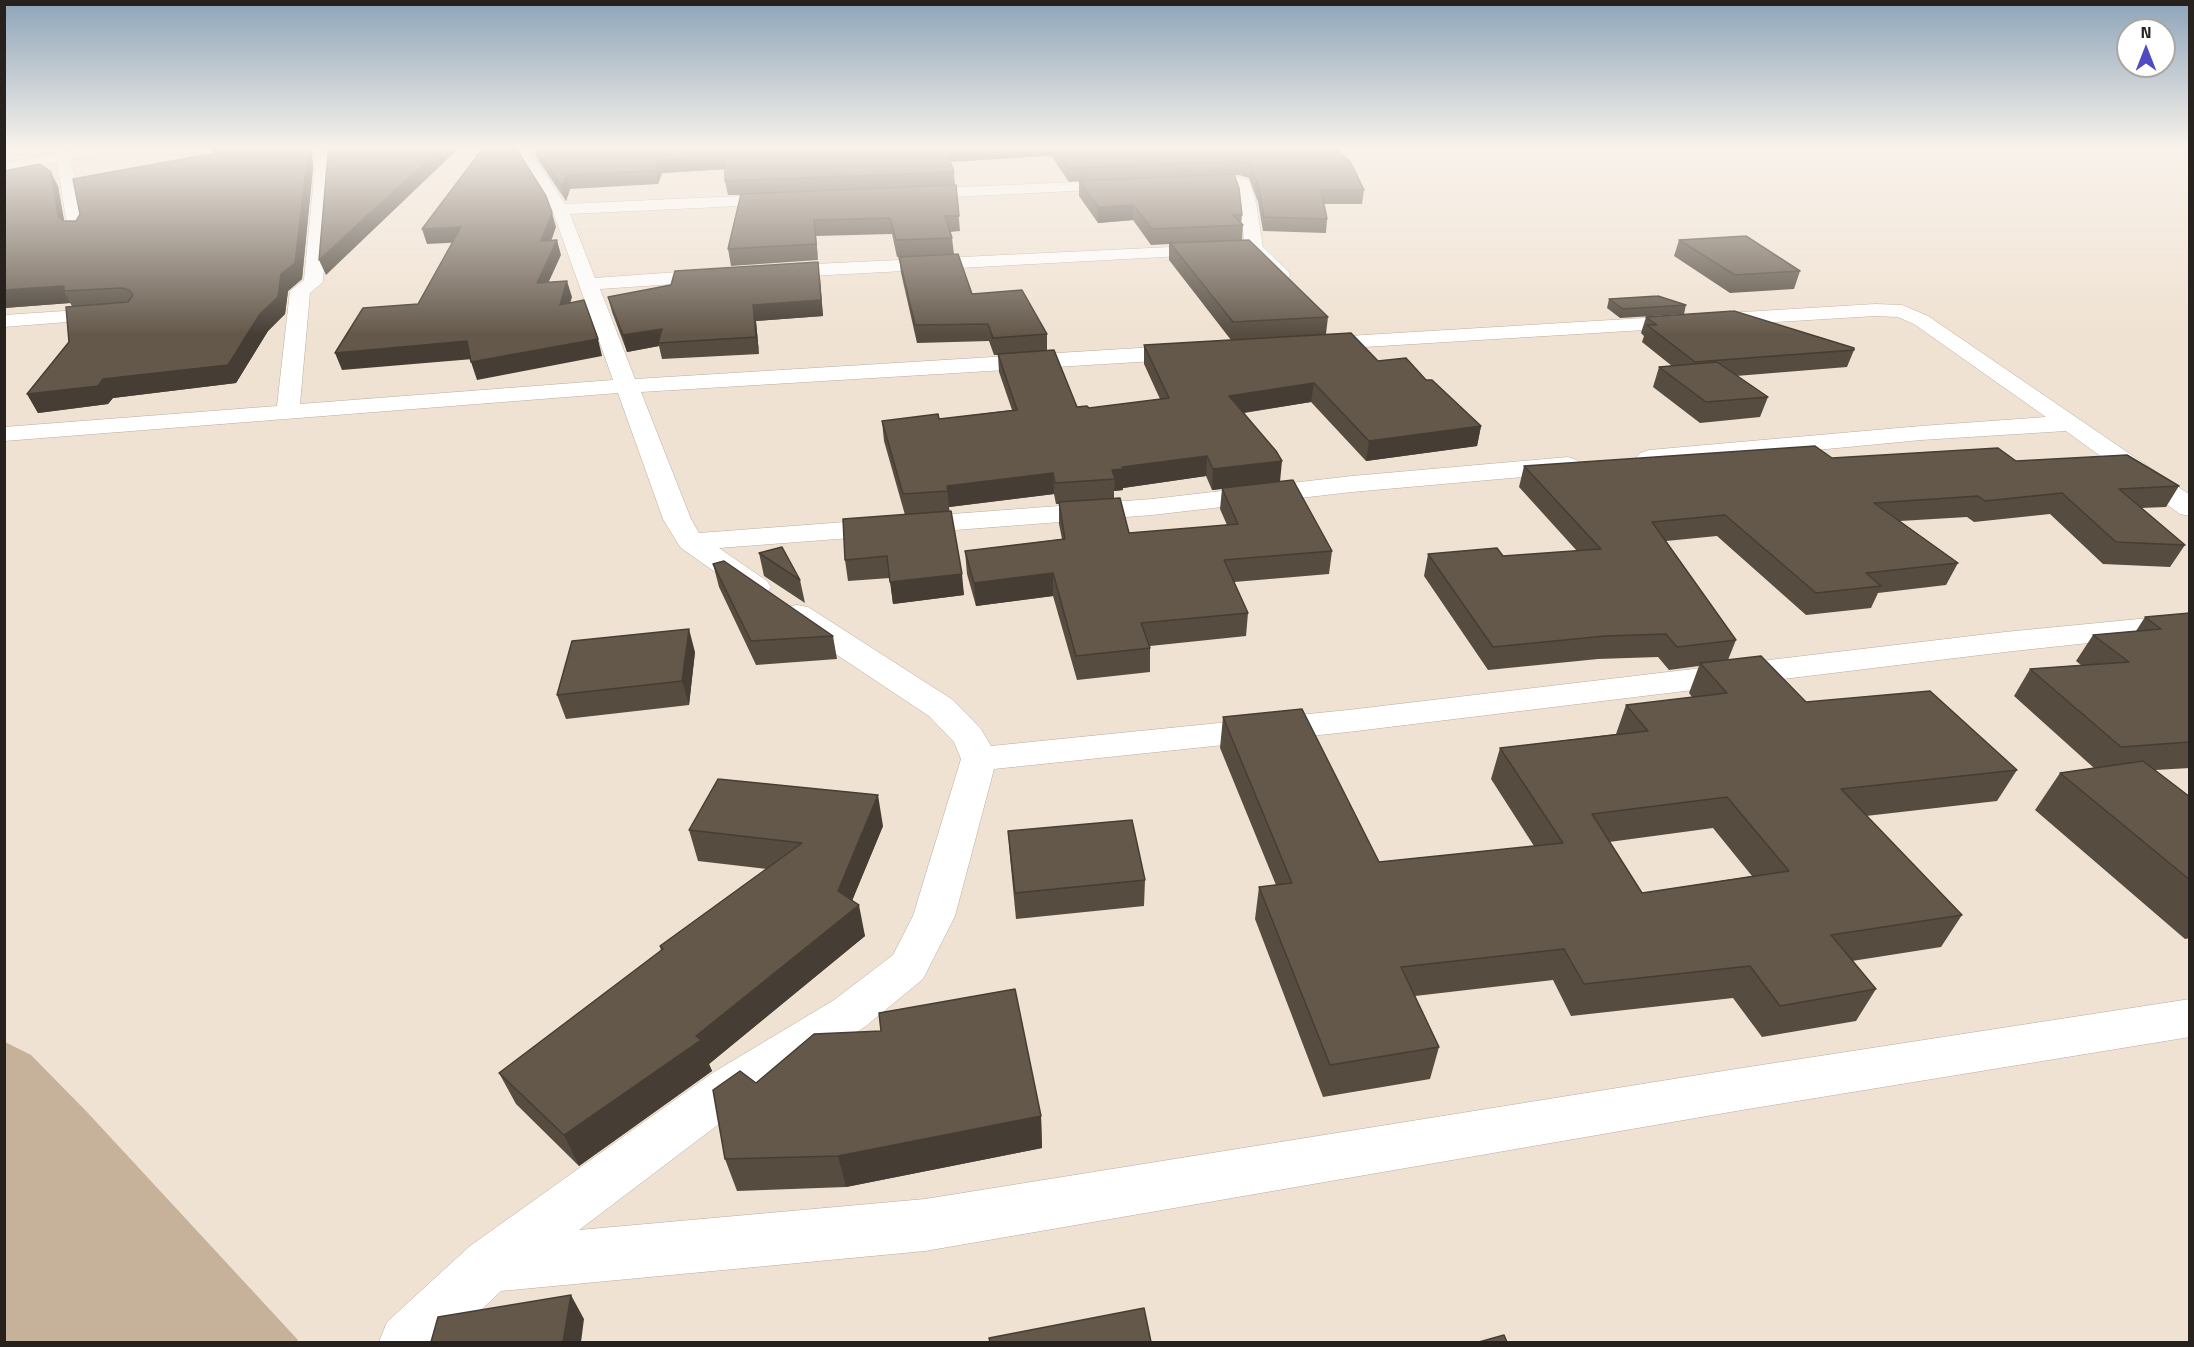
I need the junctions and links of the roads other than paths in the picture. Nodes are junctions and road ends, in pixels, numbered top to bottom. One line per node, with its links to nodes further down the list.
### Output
1 (560, 209): 9 (street)
2 (73, 210): 5 (street)
3 (319, 210): 18 (street)
4 (1249, 210): 6 (street)
5 (77, 230)
6 (1254, 248): 7 (street); 10 (street)
7 (760, 272)
8 (737, 274): 9 (street)
9 (588, 284): 17 (street)
10 (1293, 287)
11 (130, 313): 12 (street)
12 (4, 321)
13 (1332, 326): 14 (street)
14 (1348, 342): 15 (street); 19 (street)
15 (1290, 345)
16 (1209, 351): 17 (street)
17 (626, 386): 18 (street); 24 (street)
18 (288, 411): 20 (street)
19 (2072, 423): 21 (street); 23 (street)
20 (4, 434)
21 (1625, 460)
22 (1590, 463): 24 (street)
23 (2190, 508)
24 (691, 542): 26 (street)
25 (2190, 623): 26 (street)
26 (979, 759): 28 (street)
27 (2190, 1018): 28 (street)
28 (489, 1265): 29 (street)
29 (407, 1342)

